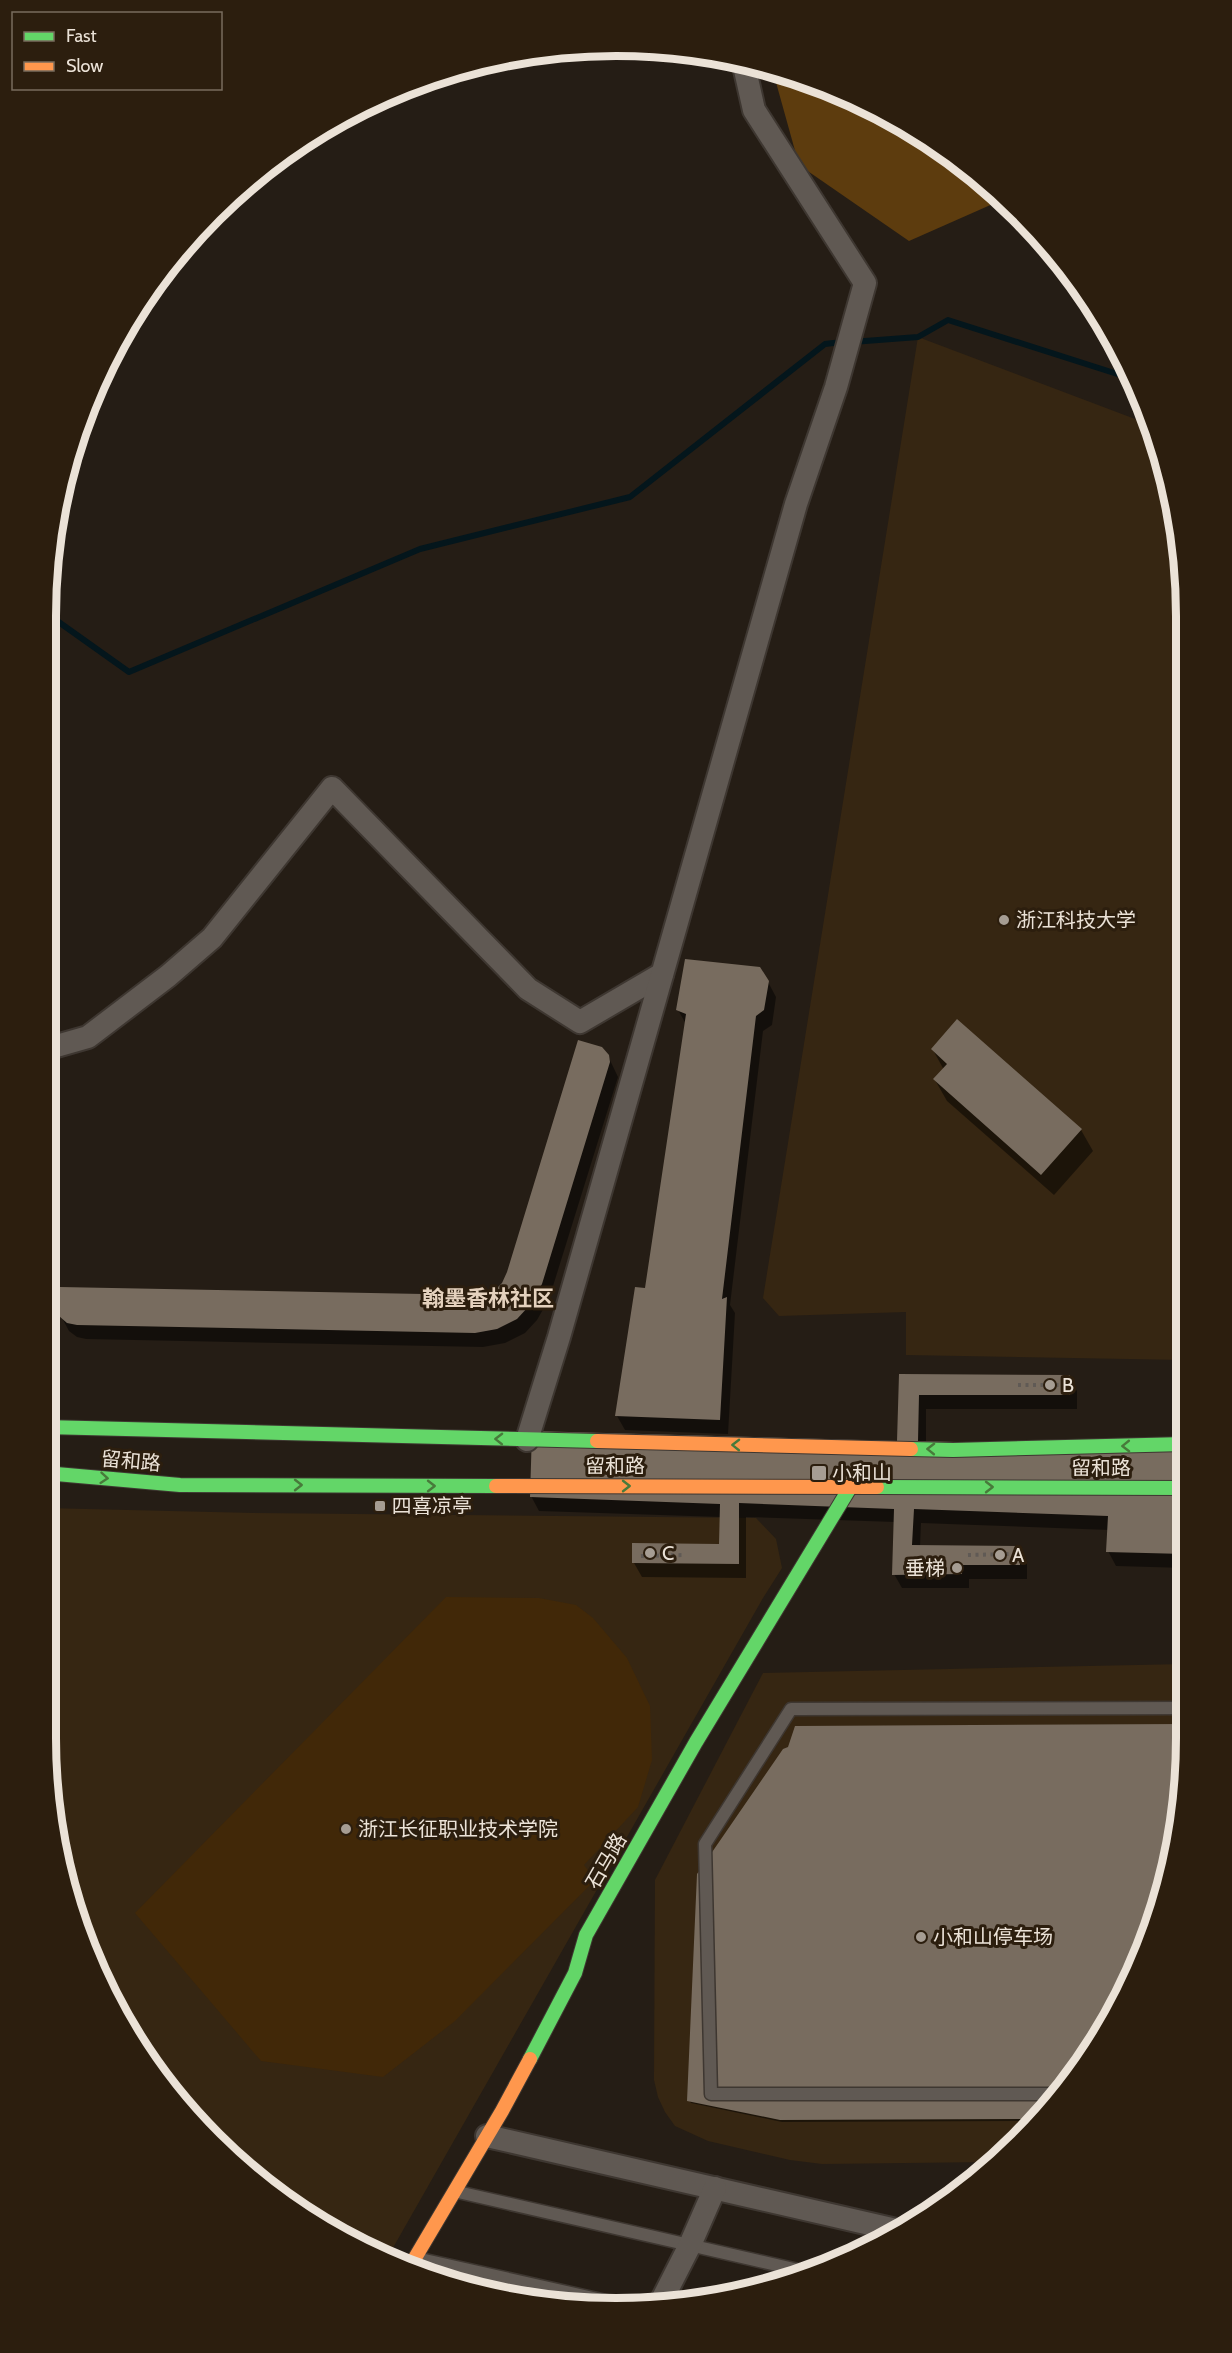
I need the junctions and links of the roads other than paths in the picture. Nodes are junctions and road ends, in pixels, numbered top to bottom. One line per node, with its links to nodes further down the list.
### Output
1 (745, 71): 2 (street)
2 (663, 974): 3 (street); 5 (street)
3 (56, 1046)
4 (56, 1427): 5 (main road, 留和路, one-way to 4)
5 (527, 1440): 6 (main road, 留和路, one-way to 5)
6 (1176, 1444)
7 (56, 1474): 8 (main road, 留和路, one-way to 8)
8 (851, 1486): 9 (main road, 留和路, one-way to 9); 12 (main road, 石马路)
9 (1176, 1488)
10 (1176, 1708): 11 (lane)
11 (1048, 2094)
12 (487, 2136): 13 (street); 14 (main road, 石马路)
13 (715, 2188): 15 (street); 16 (street)
14 (454, 2191): 16 (lane); 17 (main road, 石马路)
15 (886, 2228)
16 (690, 2246): 19 (lane); 20 (street)
17 (413, 2260)
18 (418, 2261): 21 (lane)
19 (793, 2269)
20 (665, 2295)
21 (583, 2296)

